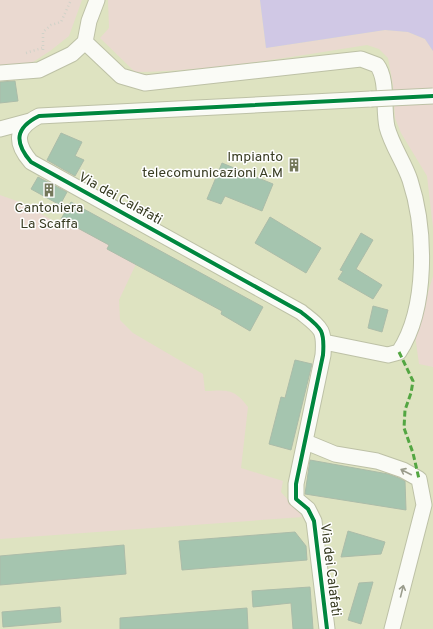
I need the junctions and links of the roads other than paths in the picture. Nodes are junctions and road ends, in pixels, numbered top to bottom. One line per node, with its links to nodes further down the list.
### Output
1 (97, 0): 2 (street)
2 (85, 42): 3 (street); 7 (street)
3 (0, 73)
4 (433, 96): 5 (street, bridge)
5 (30, 121): 6 (street); 7 (street, Via dei Calafati)
6 (0, 129)
7 (324, 342): 8 (street, Via dei Calafati)
8 (306, 442): 9 (street, Via dei Calafati); 10 (street, one-way to 8)
9 (327, 629)
10 (392, 629)

